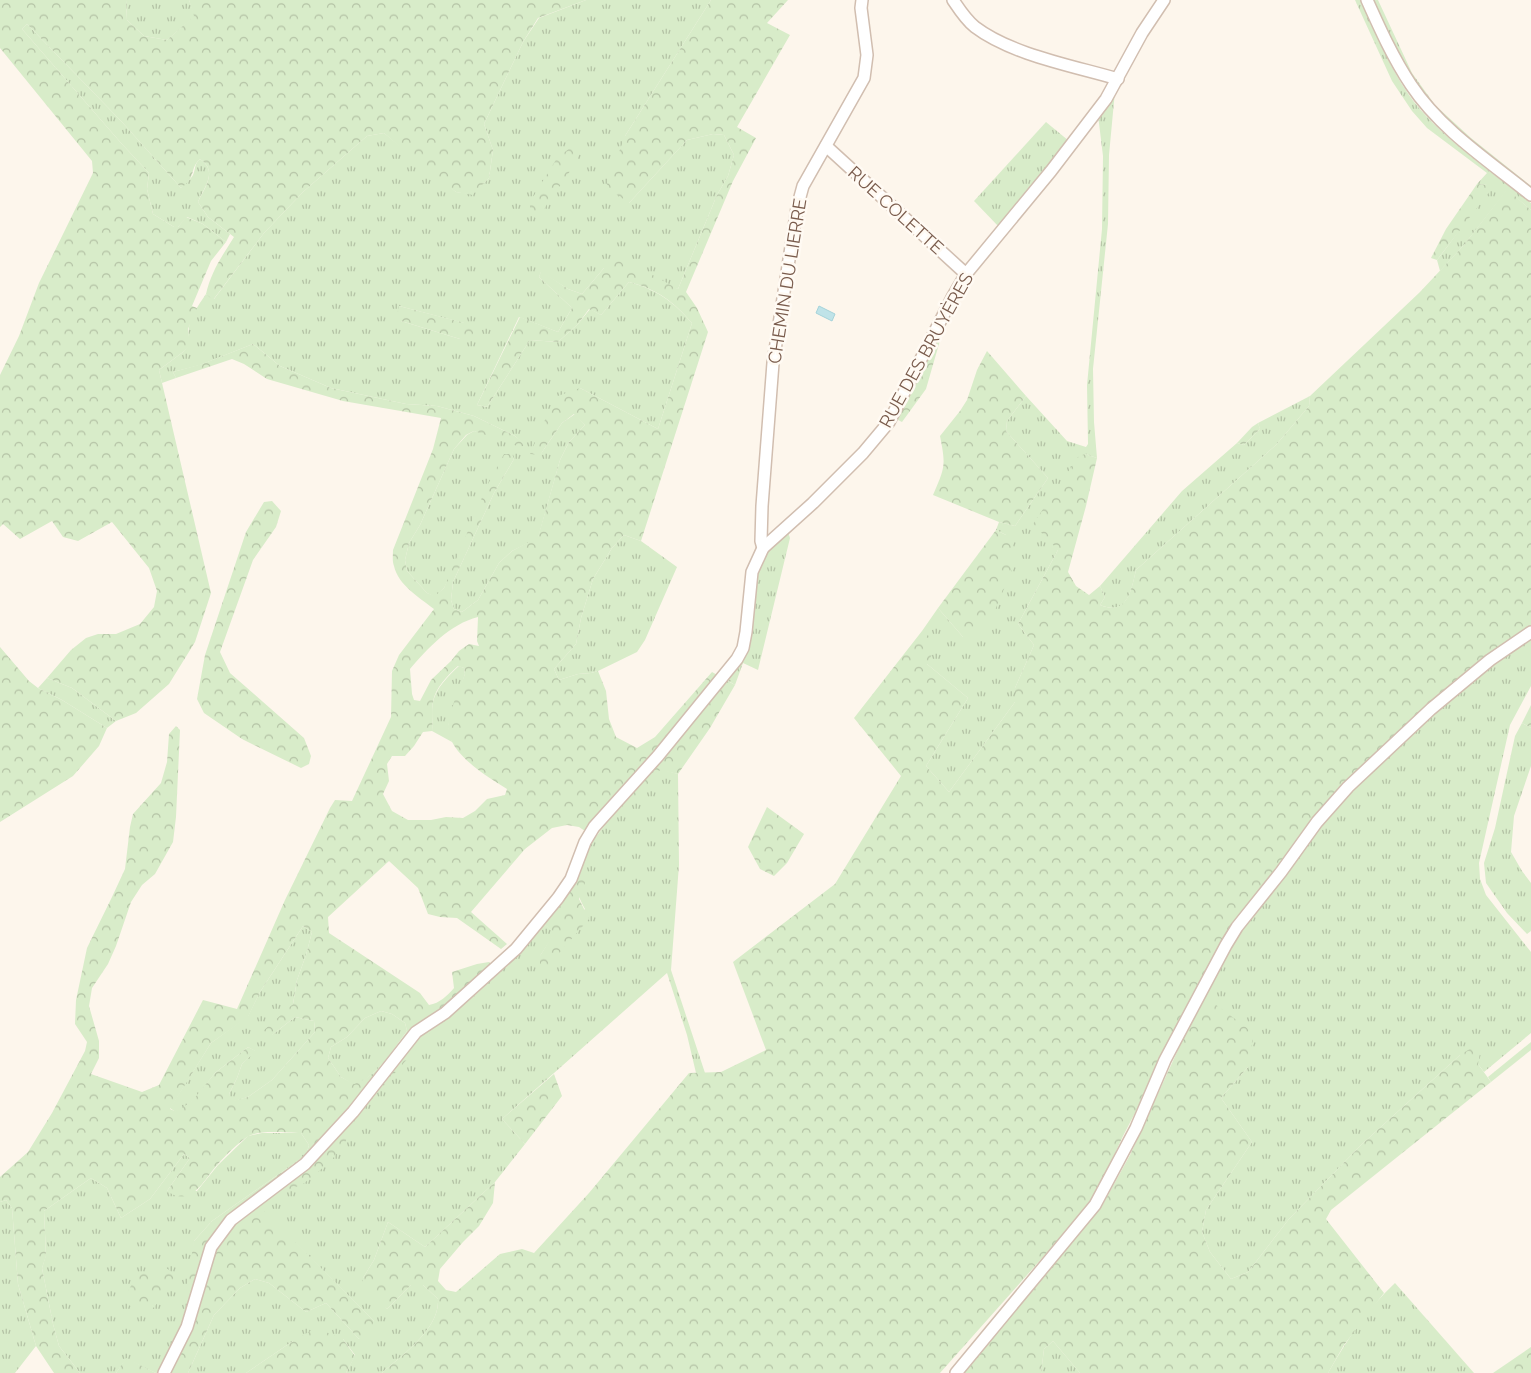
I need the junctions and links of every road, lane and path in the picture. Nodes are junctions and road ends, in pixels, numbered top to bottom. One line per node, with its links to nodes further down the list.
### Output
1 (862, 0): 6 (street, CHEMIN DU LIERRE)
2 (953, 0): 5 (street)
3 (1164, 0): 5 (street, RUE DES BRUYÈRES)
4 (1367, 0): 7 (street)
5 (1118, 79): 8 (street, RUE DES BRUYÈRES)
6 (826, 146): 8 (street, RUE COLETTE); 9 (street, CHEMIN DU LIERRE)
7 (1531, 195)
8 (966, 274): 9 (street, RUE DES BRUYÈRES)
9 (763, 548): 11 (street, RUE DES BRUYÈRES)
10 (1531, 632): 12 (street)
11 (164, 1373)
12 (956, 1373)

